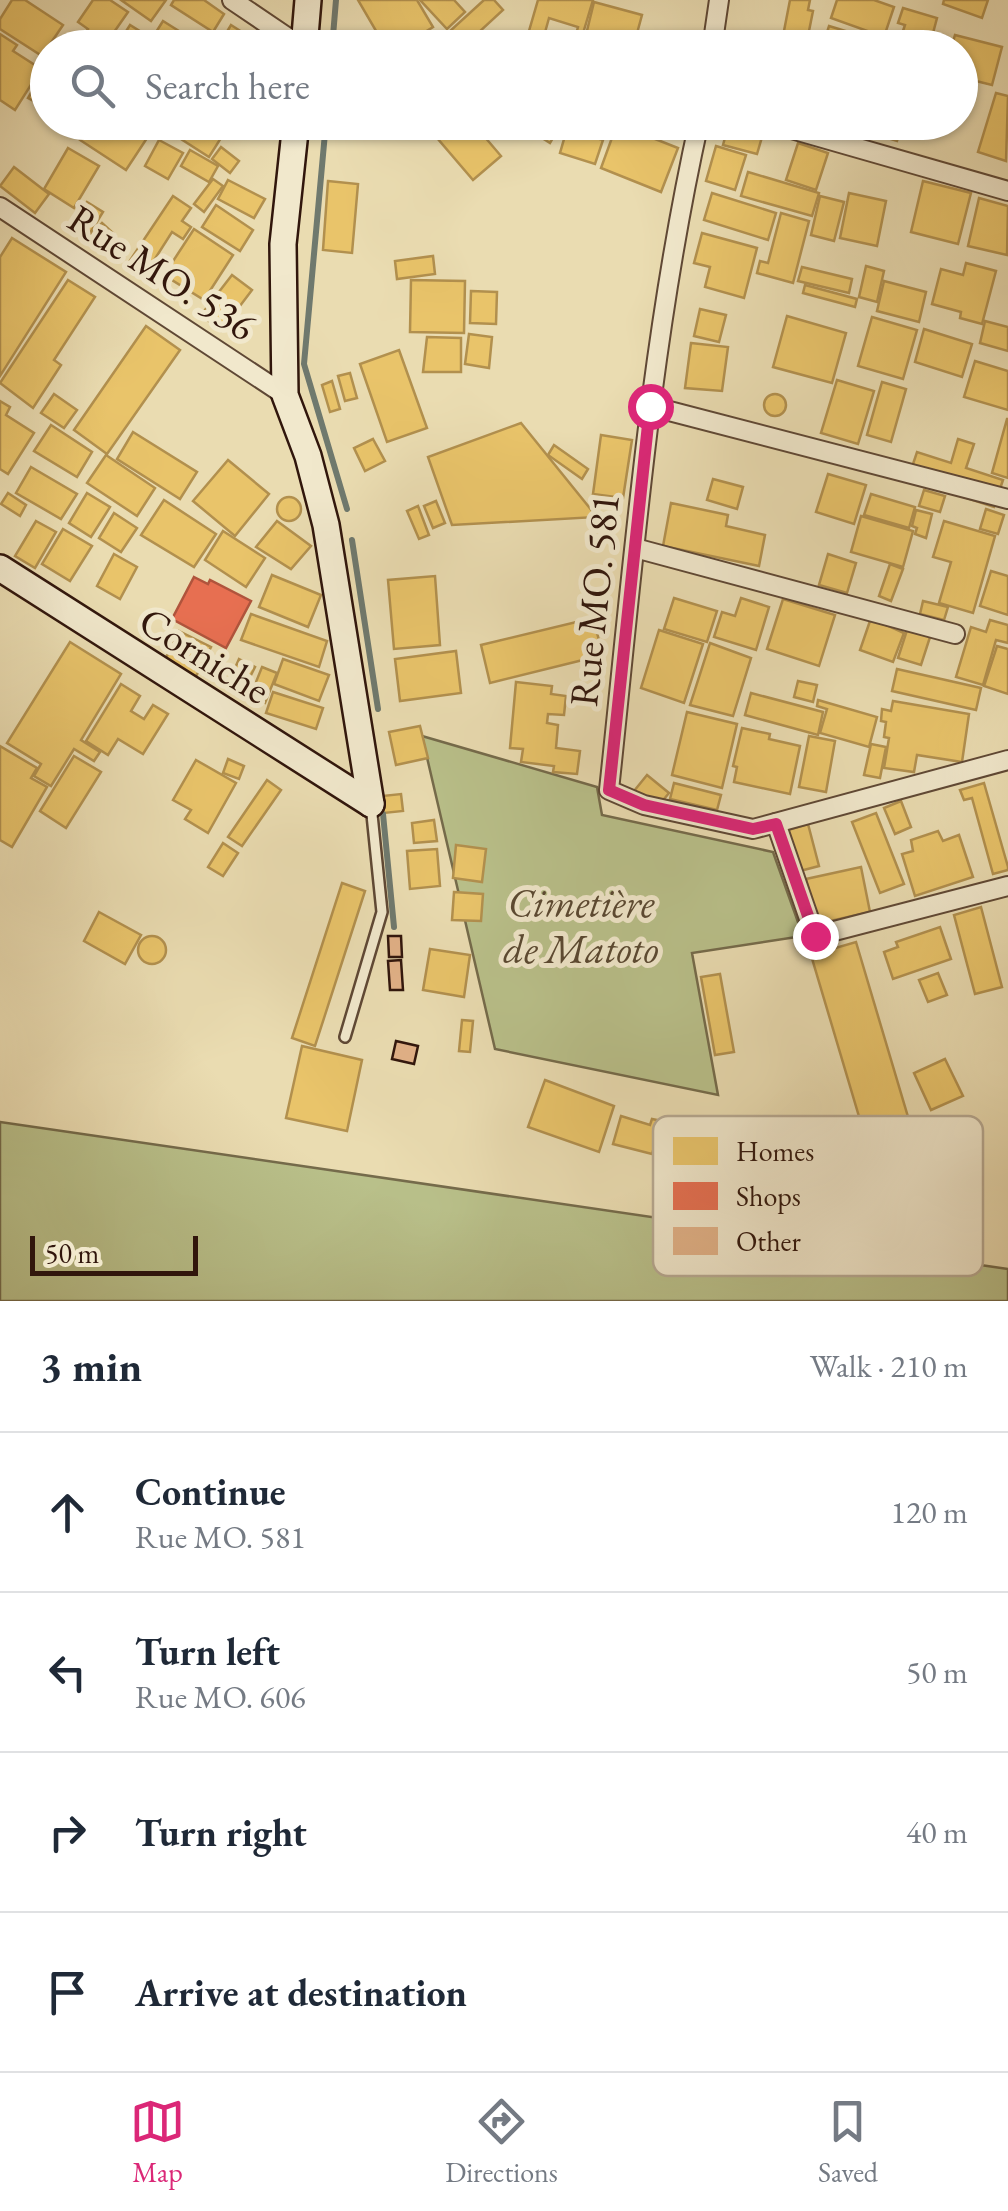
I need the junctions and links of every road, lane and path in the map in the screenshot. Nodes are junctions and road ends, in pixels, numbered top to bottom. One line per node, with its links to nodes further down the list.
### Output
1 (232, 0): 4 (street)
2 (308, 0): 5 (street)
3 (719, 0): 6 (street)
4 (277, 30)
5 (306, 30)
6 (715, 30)
7 (294, 140): 12 (street)
8 (695, 140): 13 (street, Rue MO. 581)
9 (830, 140): 10 (street)
10 (1008, 191)
11 (0, 207): 12 (street, Rue MO. 536)
12 (285, 395): 19 (street)
13 (650, 406): 14 (street); 15 (street, Rue MO. 581)
14 (1008, 499)
15 (634, 548): 17 (street); 20 (street, Rue MO. 581)
16 (0, 569): 19 (street, Corniche)
17 (956, 634)
18 (1008, 760): 20 (street)
19 (371, 804): 22 (lane)
20 (776, 824): 21 (street)
21 (1008, 886)
22 (345, 1036)

